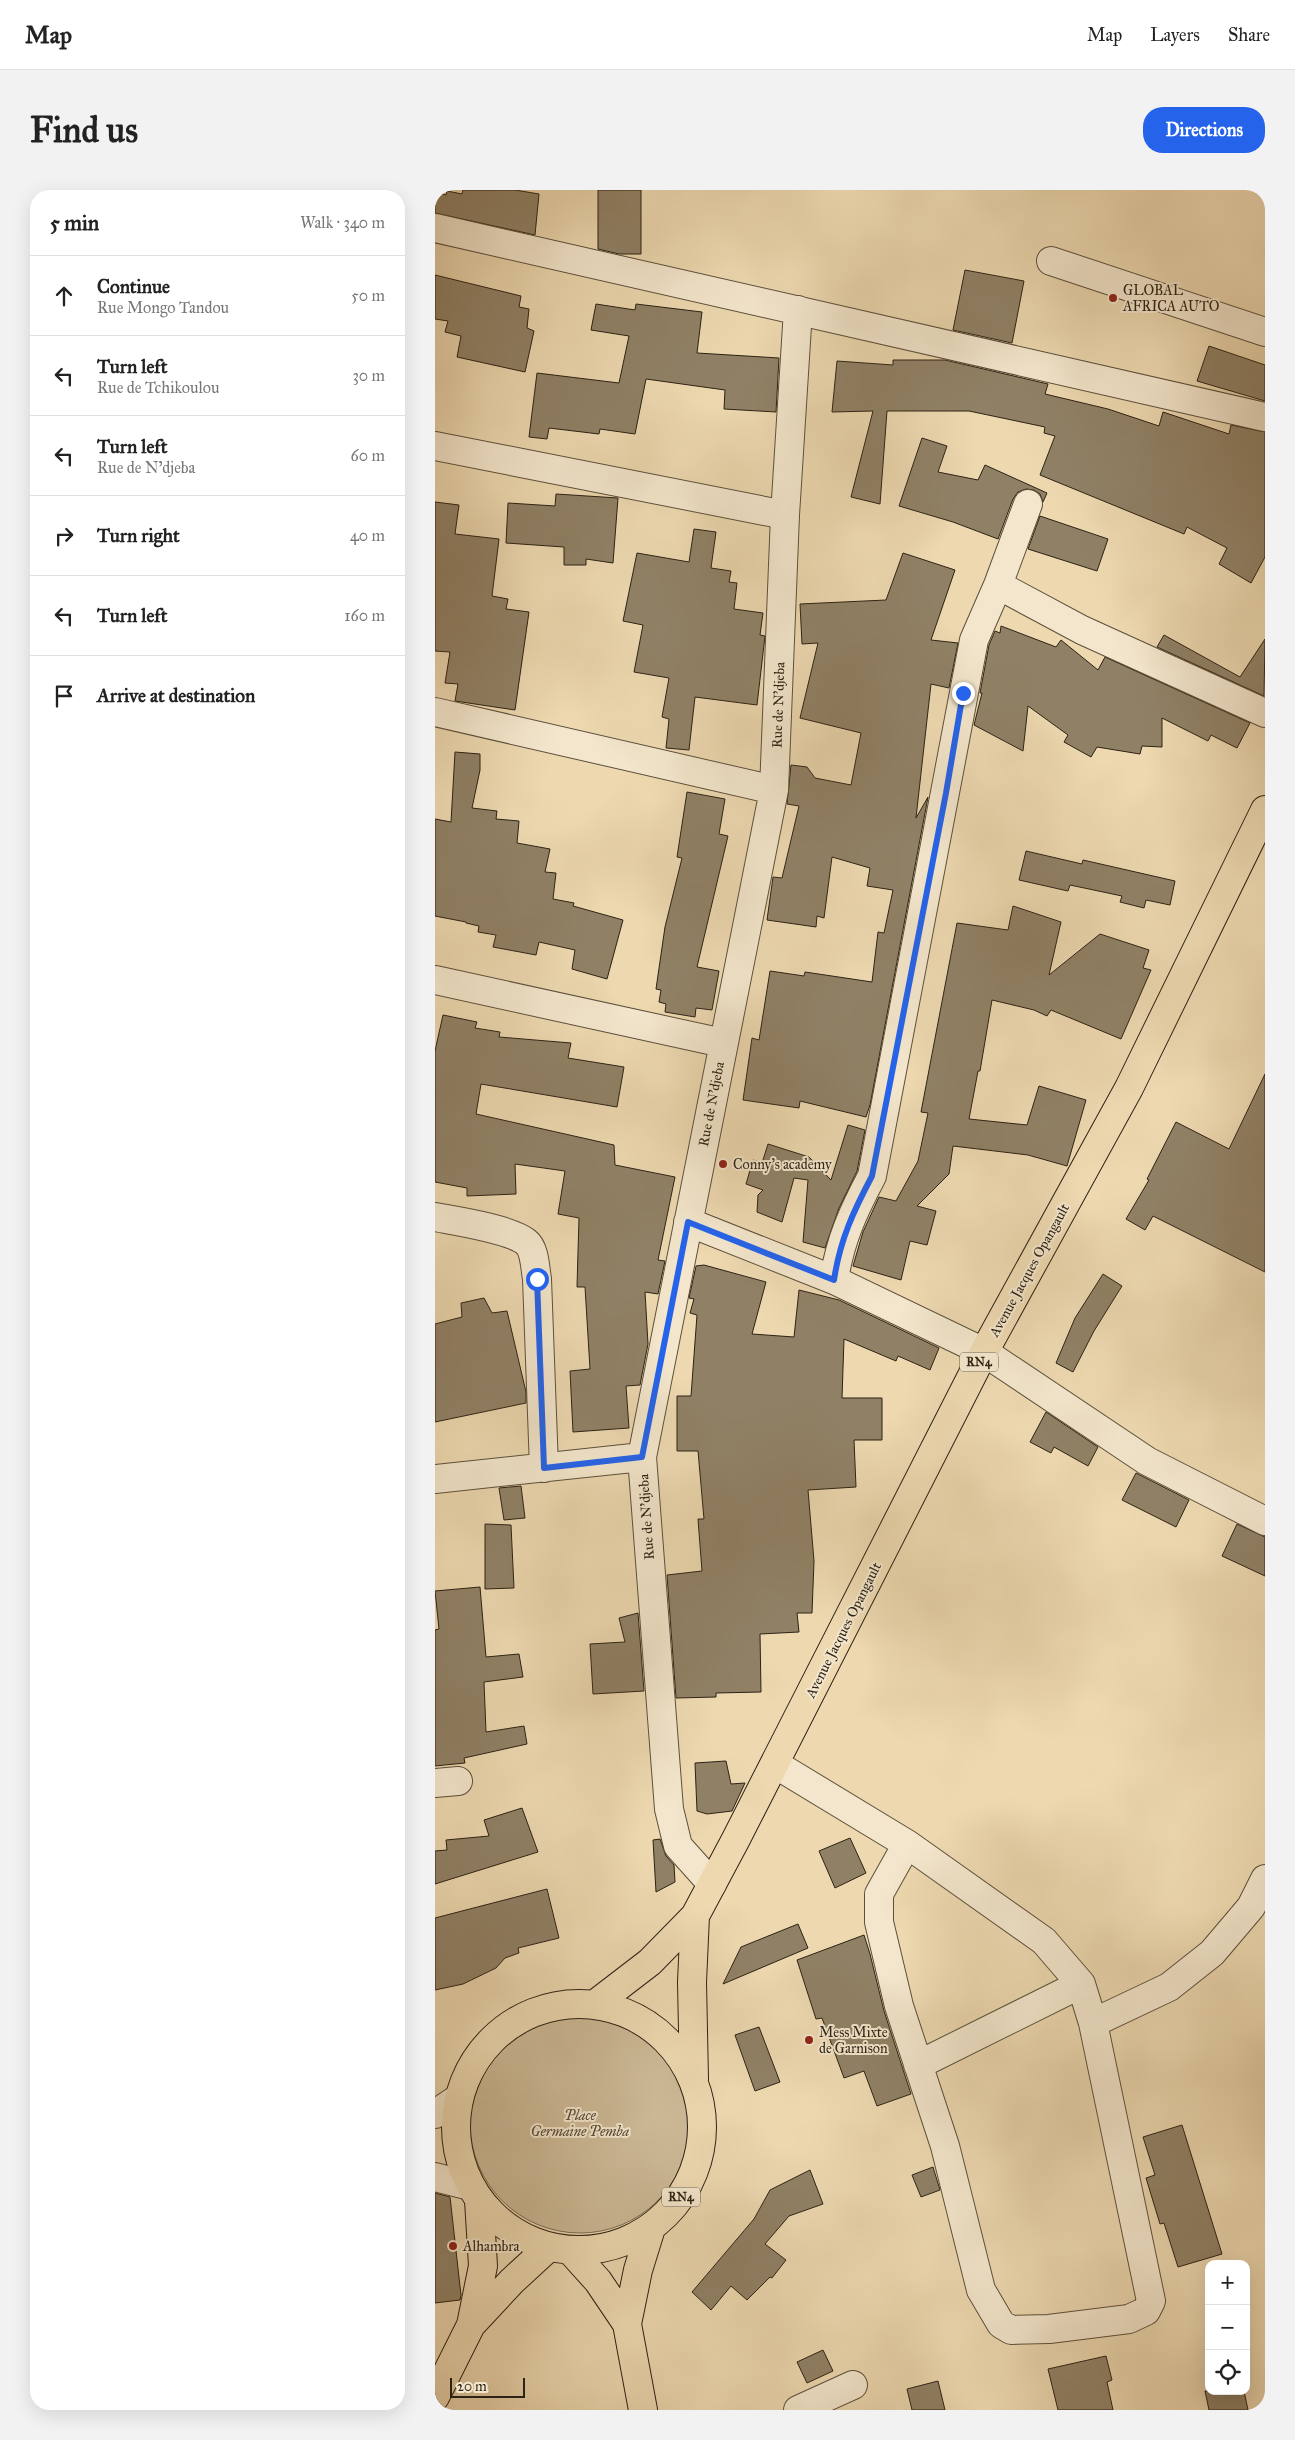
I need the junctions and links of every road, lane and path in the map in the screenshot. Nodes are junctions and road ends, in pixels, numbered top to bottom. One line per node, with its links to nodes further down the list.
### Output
1 (435, 228): 3 (street)
2 (1051, 261): 4 (street)
3 (798, 310): 5 (street); 8 (street, Rue de N'djeba)
4 (1265, 332)
5 (1265, 417)
6 (435, 446): 8 (street)
7 (1028, 504): 9 (street)
8 (785, 515): 12 (street, Rue de N'djeba)
9 (998, 585): 11 (street); 18 (street)
10 (435, 712): 12 (street)
11 (1265, 713)
12 (774, 790): 15 (street, Rue de N'djeba)
13 (1265, 810): 19 (main road, Avenue Jacques Opangault / RN4)
14 (435, 980): 15 (street)
15 (723, 1043): 17 (street, Rue de N'djeba)
16 (435, 1217): 21 (street)
17 (688, 1222): 18 (street); 20 (street, Rue de N'djeba)
18 (834, 1280): 19 (street)
19 (984, 1352): 23 (street); 24 (main road, Avenue Jacques Opangault / RN4)
20 (642, 1457): 21 (street); 27 (street, Rue de N'djeba)
21 (544, 1468): 22 (street)
22 (435, 1479)
23 (1265, 1521)
24 (775, 1764): 25 (street); 27 (main road, Avenue Jacques Opangault / RN4)
25 (907, 1844): 29 (street); 32 (street)
26 (1265, 1879): 31 (street)
27 (711, 1884): 28 (main road, Avenue Jacques Opangault / RN4)
28 (695, 1916): 30 (main road, RN4); 33 (main road, RN4)
29 (1081, 1984): 31 (street); 32 (street)
30 (594, 2004): 33 (main road, RN4); 34 (main road, RN4)
31 (1093, 2023): 32 (street)
32 (918, 2065)
33 (694, 2079): 38 (main road, RN4)
34 (459, 2098): 35 (street); 37 (main road, RN4)
35 (435, 2114)
36 (435, 2177): 37 (street)
37 (475, 2193): 39 (main road, RN4); 40 (main road)
38 (651, 2228): 39 (main road, RN4); 41 (main road, RN4)
39 (559, 2248): 40 (main road); 41 (main road, RN4)
40 (471, 2324): 43 (main road)
41 (627, 2324): 44 (main road, RN4)
42 (853, 2385): 45 (street)
43 (435, 2397)
44 (643, 2410)
45 (798, 2410)

